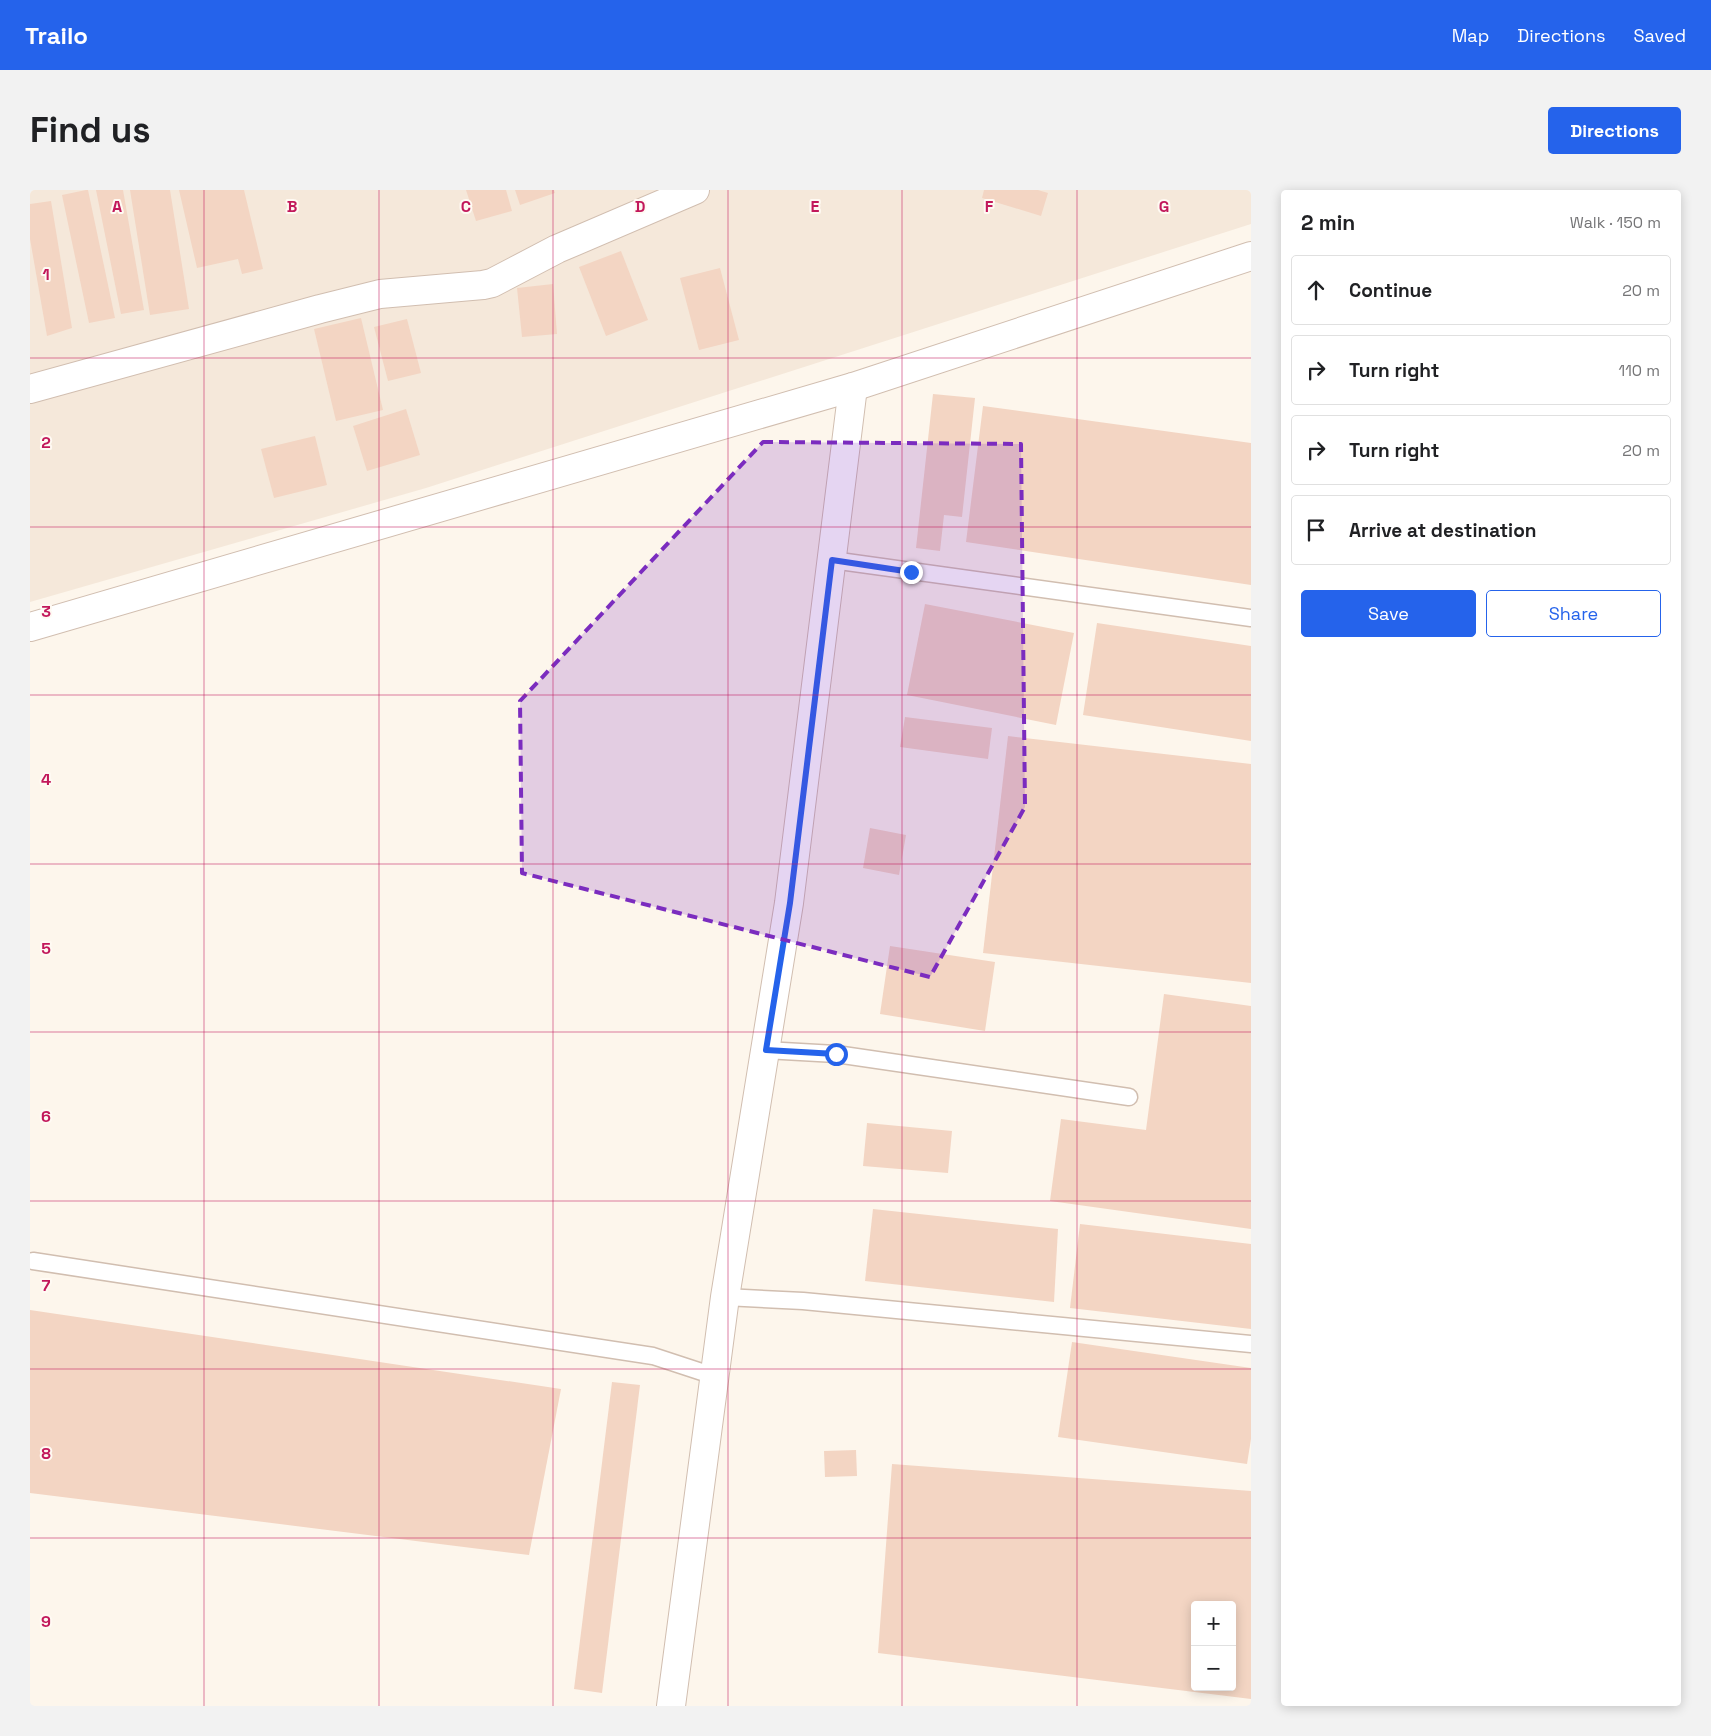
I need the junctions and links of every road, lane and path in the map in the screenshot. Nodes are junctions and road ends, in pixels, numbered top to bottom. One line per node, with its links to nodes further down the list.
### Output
1 (695, 190): 4 (street)
2 (1251, 256): 3 (street)
3 (853, 387): 5 (street); 7 (street)
4 (30, 389)
5 (832, 560): 6 (lane); 8 (street)
6 (1251, 618)
7 (30, 627)
8 (766, 1050): 9 (lane); 11 (street)
9 (1129, 1097)
10 (33, 1261): 13 (lane)
11 (725, 1297): 12 (lane); 13 (street)
12 (1251, 1344)
13 (714, 1376): 14 (street)
14 (671, 1706)

